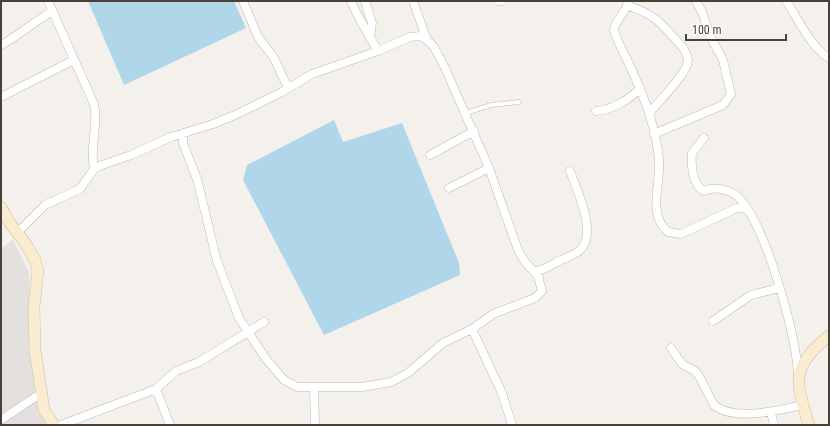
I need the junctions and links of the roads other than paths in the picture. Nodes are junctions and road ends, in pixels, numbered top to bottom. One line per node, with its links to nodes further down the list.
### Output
1 (48, 1): 11 (street)
2 (243, 1): 18 (street)
3 (351, 1): 12 (street)
4 (365, 1): 12 (street)
5 (413, 1): 13 (street)
6 (498, 1): 7 (street)
7 (502, 1)
8 (696, 1): 27 (street)
9 (786, 1): 16 (street)
10 (628, 3): 19 (street); 24 (street)
11 (53, 11): 14 (street); 17 (street)
12 (370, 38): 15 (street)
13 (427, 40): 15 (street); 23 (street)
14 (1, 45)
15 (378, 51): 18 (street)
16 (829, 58)
17 (74, 60): 20 (street); 31 (street)
18 (288, 88): 26 (street)
19 (640, 88): 22 (street); 24 (street)
20 (3, 96)
21 (519, 102): 23 (lane)
22 (596, 111)
23 (466, 113): 25 (street)
24 (649, 113): 27 (street)
25 (474, 131): 29 (street); 30 (street)
26 (183, 133): 31 (street); 42 (street)
27 (654, 134): 35 (street)
28 (704, 138): 35 (street)
29 (430, 155)
30 (489, 168): 33 (street); 37 (street)
31 (94, 169): 36 (street)
32 (570, 171): 37 (street)
33 (449, 188)
34 (1, 207): 36 (street)
35 (747, 209): 38 (street)
36 (18, 232): 48 (street)
37 (535, 271): 41 (street)
38 (779, 288): 39 (street); 45 (street)
39 (713, 321)
40 (264, 322): 42 (street)
41 (472, 329): 46 (street); 56 (street)
42 (248, 332): 46 (street); 47 (street)
43 (829, 336): 45 (street)
44 (671, 348): 50 (street)
45 (798, 376): 49 (street)
46 (314, 387): 55 (street)
47 (156, 389): 53 (street); 54 (street)
48 (43, 392): 51 (street); 52 (street)
49 (803, 405): 50 (street); 58 (street)
50 (771, 412): 57 (street)
51 (1, 420)
52 (54, 425)
53 (61, 425)
54 (170, 425)
55 (315, 425)
56 (512, 425)
57 (774, 425)
58 (809, 425)

